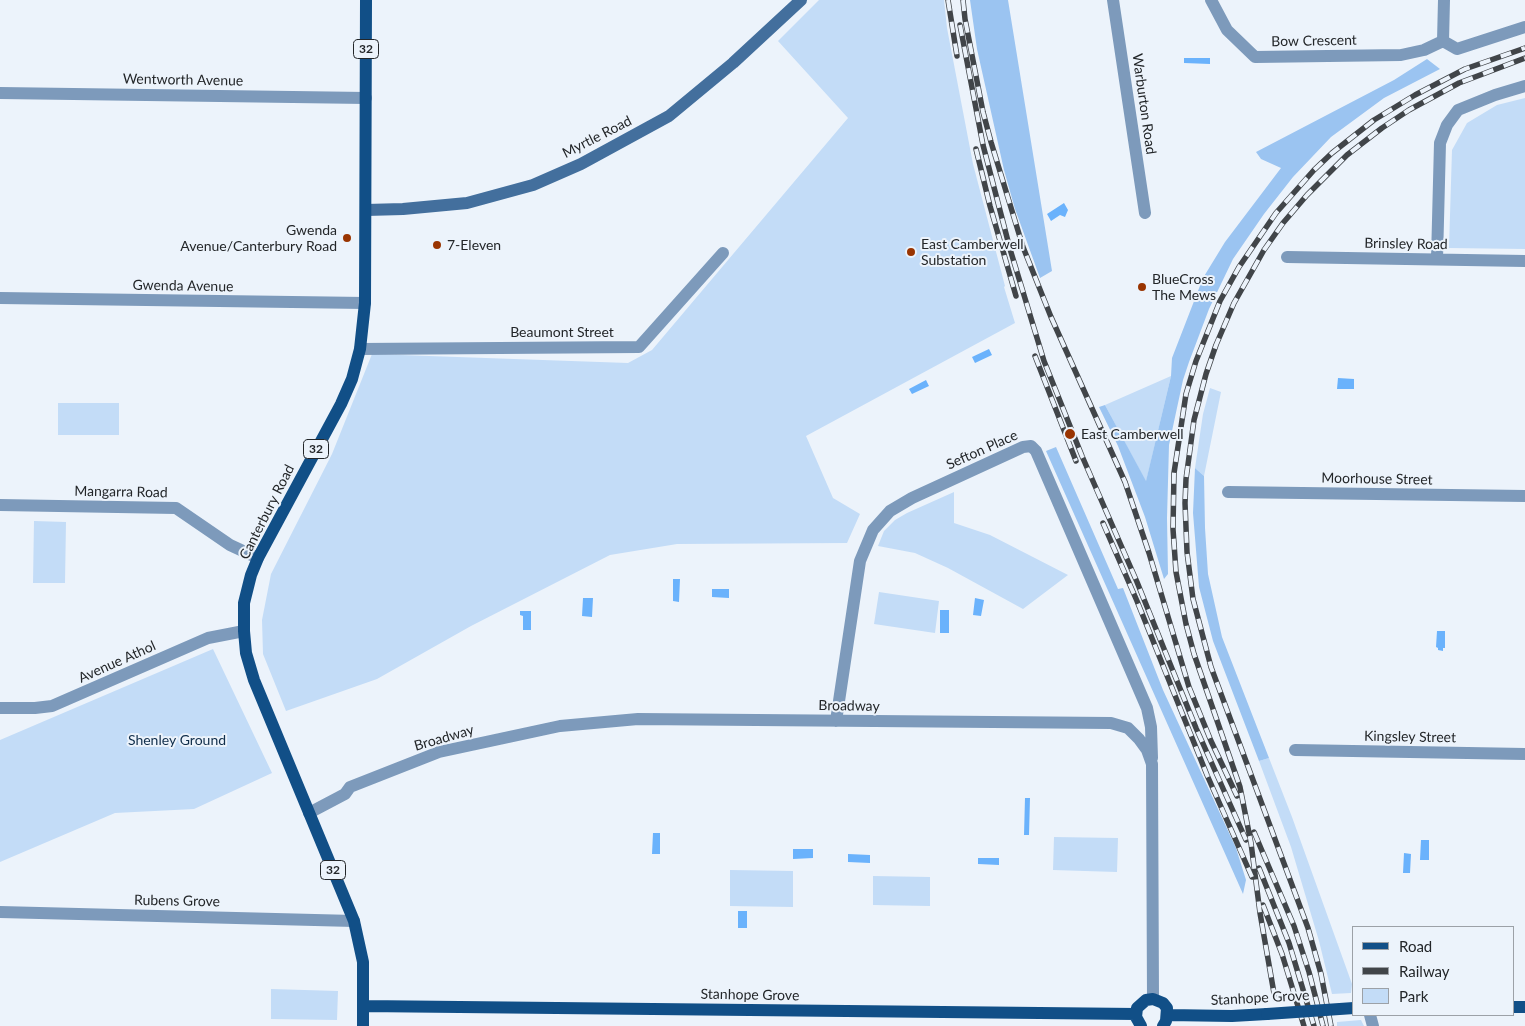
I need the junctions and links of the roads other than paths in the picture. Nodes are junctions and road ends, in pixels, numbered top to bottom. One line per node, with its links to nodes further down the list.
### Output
1 (368, 0): 10 (main road, Canterbury Road / 32)
2 (801, 0): 11 (street, Myrtle Road)
3 (1113, 0): 12 (street, Warburton Road)
4 (1211, 0): 7 (street, Bow Crescent)
5 (1444, 0): 7 (street)
6 (1525, 26): 7 (street)
7 (1443, 41)
8 (1525, 86): 15 (street)
9 (0, 93): 10 (street, Wentworth Avenue)
10 (366, 98): 11 (main road, Canterbury Road / 32)
11 (366, 210): 18 (main road, Canterbury Road / 32)
12 (1145, 213)
13 (724, 253): 19 (street, Beaumont Street)
14 (1287, 257): 15 (street, Brinsley Road)
15 (1437, 259): 16 (street, Brinsley Road)
16 (1525, 261)
17 (0, 298): 18 (street, Gwenda Avenue)
18 (365, 303): 19 (main road, Canterbury Road / 32)
19 (360, 349): 23 (main road, Canterbury Road / 32)
20 (1228, 492): 21 (street, Moorhouse Street)
21 (1525, 496)
22 (0, 505): 23 (street, Mangarra Road)
23 (258, 558): 24 (main road, Canterbury Road / 32)
24 (244, 632): 25 (street, Avenue Athol); 30 (main road, Canterbury Road / 32)
25 (0, 708)
26 (836, 721): 29 (street, Broadway); 29 (street, Sefton Place); 30 (street, Broadway)
27 (1295, 750): 28 (street, Kingsley Street)
28 (1525, 754)
29 (1152, 764): 33 (street, Broadway)
30 (309, 813): 32 (main road, Canterbury Road / 32)
31 (0, 912): 32 (street, Rubens Grove)
32 (354, 920): 34 (main road, Canterbury Road / 32)
33 (1152, 999): 36 (main road); 37 (main road)
34 (363, 1006): 36 (main road, Stanhope Grove); 38 (main road, Canterbury Road / 32)
35 (1352, 1008): 37 (main road, Stanhope Grove, bridge)
36 (1136, 1014): 39 (main road)
37 (1165, 1020)
38 (363, 1026)
39 (1141, 1026)

